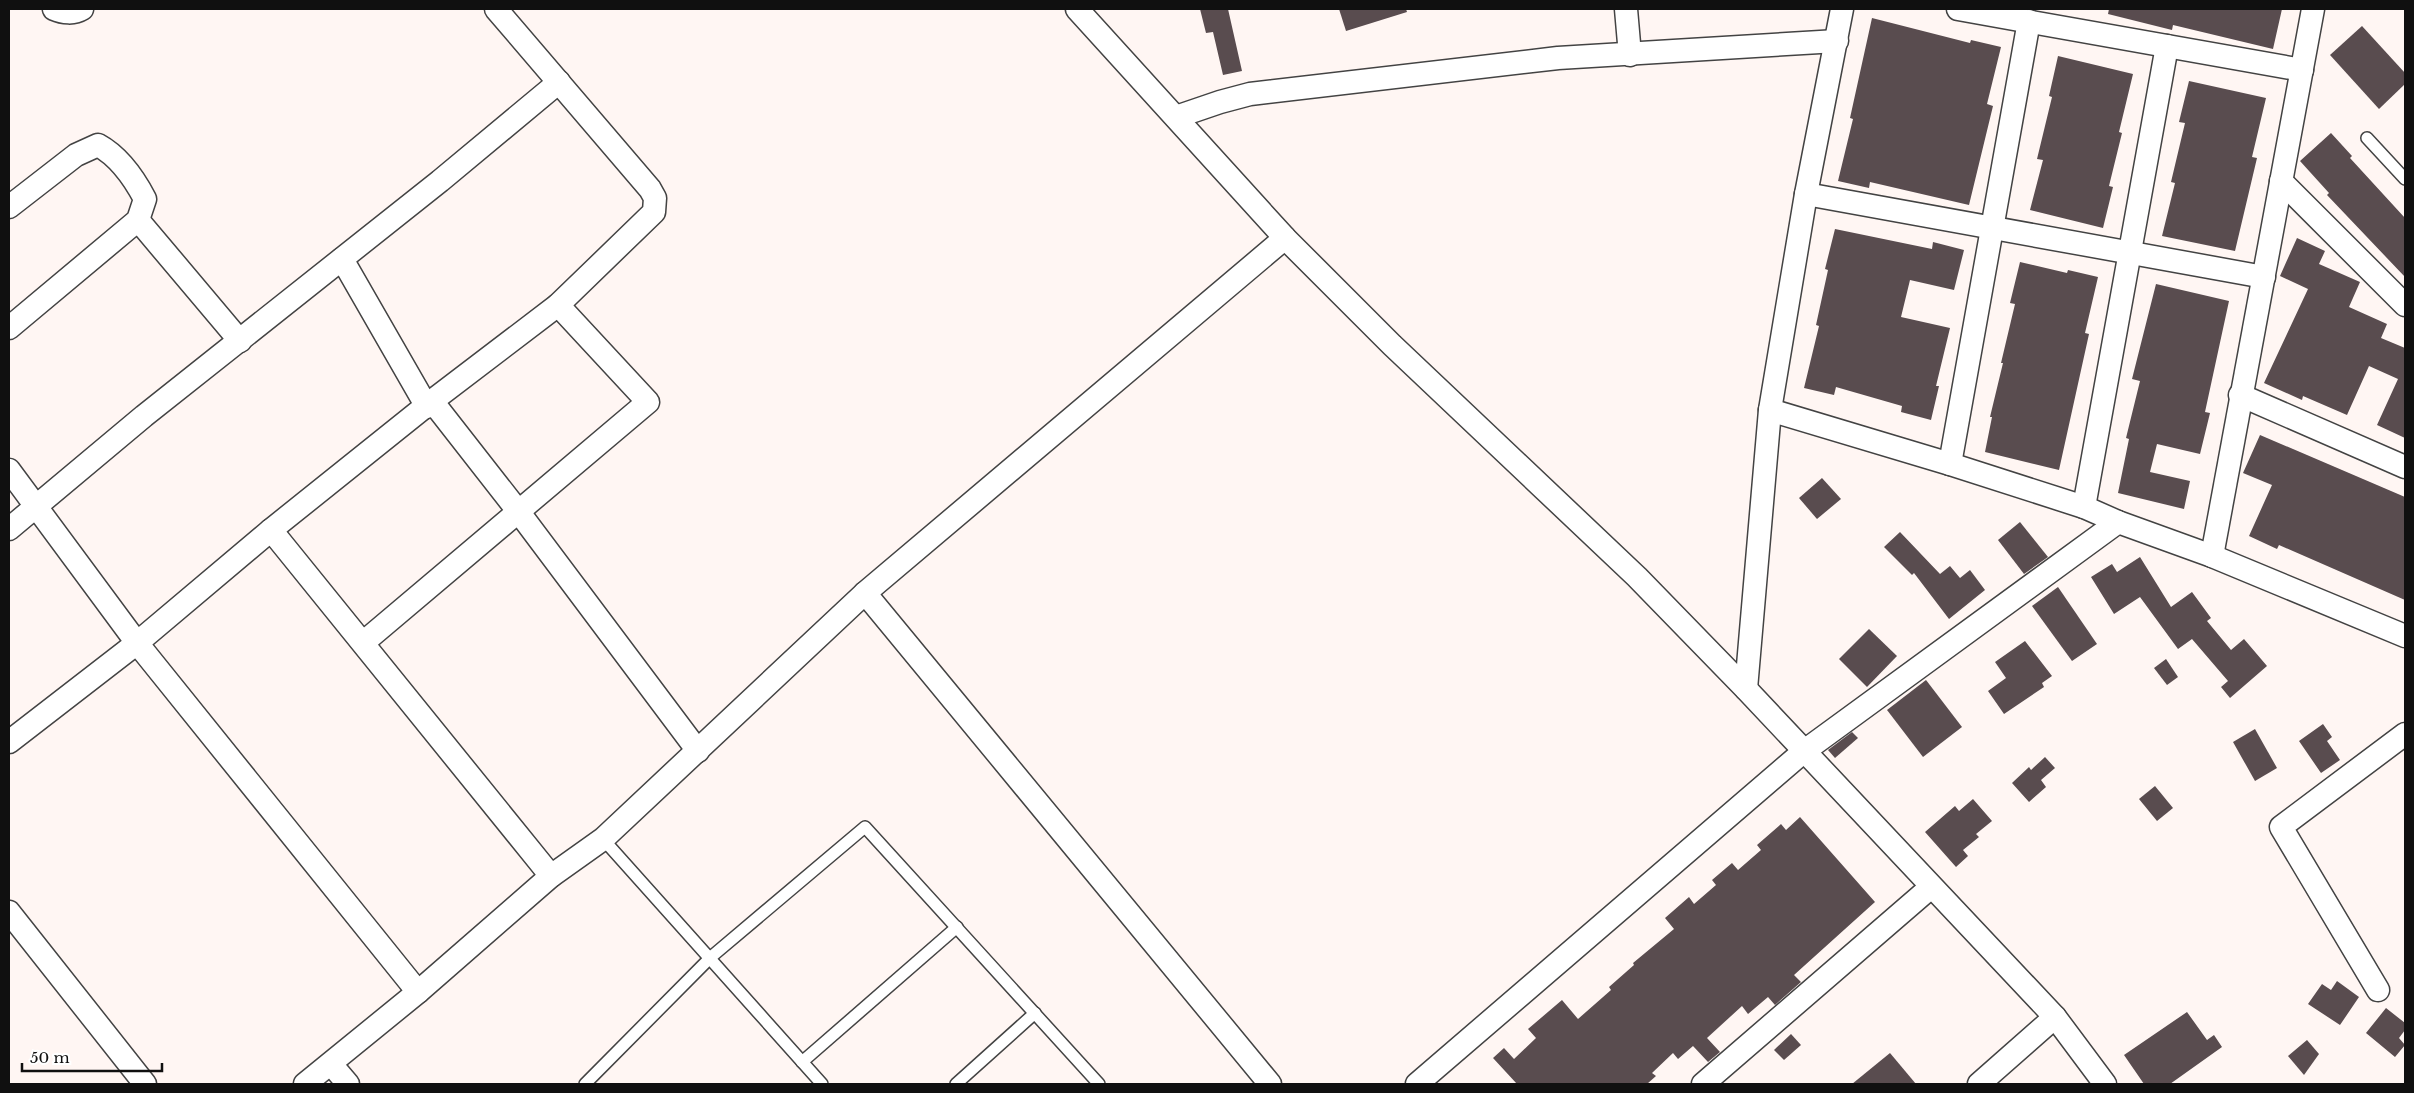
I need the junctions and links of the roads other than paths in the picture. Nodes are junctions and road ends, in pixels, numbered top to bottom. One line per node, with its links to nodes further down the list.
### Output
1 (54, 9): 2 (street)
2 (82, 9)
3 (496, 9): 14 (street)
4 (1077, 9): 15 (street)
5 (1626, 9): 12 (street)
6 (1842, 9): 10 (street)
7 (1958, 9): 9 (street)
8 (2313, 9): 13 (street)
9 (2029, 21): 11 (street); 22 (street)
10 (1837, 41): 12 (street); 19 (street)
11 (2167, 46): 13 (street); 24 (street)
12 (1630, 55): 15 (street)
13 (2302, 70): 18 (street)
14 (559, 82): 25 (street); 27 (street)
15 (1176, 117): 23 (street)
16 (2367, 138): 17 (lane)
17 (2405, 179)
18 (2281, 181): 26 (street); 28 (street)
19 (1806, 194): 22 (street); 33 (street)
20 (9, 207): 21 (street)
21 (138, 220): 29 (street); 30 (street)
22 (1992, 228): 24 (street); 34 (street)
23 (1286, 238): 44 (street); 48 (street)
24 (2129, 252): 26 (street); 38 (street)
25 (342, 259): 30 (street); 32 (street)
26 (2264, 277): 31 (street)
27 (558, 305): 32 (street); 39 (street)
28 (2405, 305)
29 (9, 328)
30 (240, 342): 37 (street)
31 (2240, 395): 35 (street); 43 (street)
32 (430, 404): 39 (street); 42 (street)
33 (1770, 410): 34 (street); 48 (street)
34 (1950, 464): 38 (street)
35 (2405, 467)
36 (9, 470): 37 (street)
37 (37, 506): 41 (street); 47 (street)
38 (2084, 507): 40 (street)
39 (518, 511): 46 (street); 51 (street)
40 (2118, 522): 43 (street); 52 (street)
41 (9, 529)
42 (272, 530): 46 (street); 47 (street)
43 (2212, 556): 45 (street)
44 (865, 593): 51 (street); 72 (street)
45 (2405, 636)
46 (364, 642): 54 (street)
47 (137, 643): 50 (street); 60 (street)
48 (1746, 689): 52 (street)
49 (2405, 734): 59 (street)
50 (9, 742)
51 (698, 751): 53 (street)
52 (1803, 752): 55 (street); 73 (street)
53 (603, 838): 54 (street); 58 (lane)
54 (551, 876): 60 (street)
55 (1932, 887): 62 (street); 74 (street)
56 (11, 920): 65 (street)
57 (957, 927): 58 (lane); 61 (lane); 63 (lane)
58 (711, 957): 63 (lane); 68 (lane)
59 (2378, 990)
60 (418, 992): 64 (street)
61 (1035, 1013): 70 (lane); 71 (lane)
62 (2055, 1017): 75 (street); 76 (street)
63 (802, 1062): 69 (lane)
64 (331, 1064): 66 (street); 67 (street)
65 (145, 1084)
66 (305, 1084)
67 (348, 1084)
68 (585, 1084)
69 (822, 1084)
70 (956, 1084)
71 (1099, 1084)
72 (1270, 1084)
73 (1417, 1084)
74 (1704, 1084)
75 (1979, 1084)
76 (2105, 1084)

